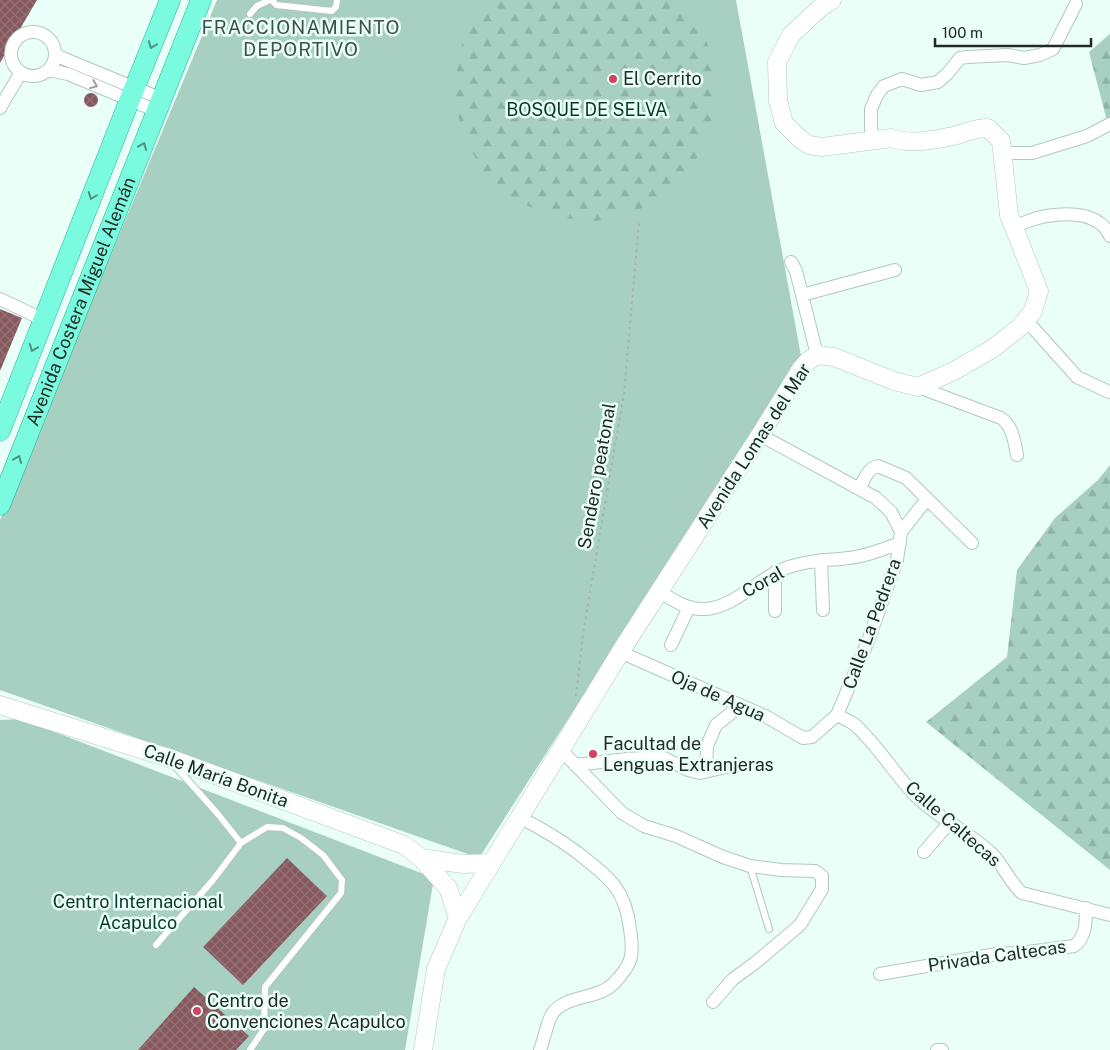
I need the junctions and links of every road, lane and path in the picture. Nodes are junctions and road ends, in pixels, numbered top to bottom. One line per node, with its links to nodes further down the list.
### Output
1 (170, 0): 11 (main road, Avenida Costera Miguel Alemán, one-way to 11)
2 (201, 0): 12 (main road, Avenida Costera Miguel Alemán)
3 (271, 0): 4 (lane); 7 (lane)
4 (337, 0)
5 (832, 0): 15 (main road)
6 (1076, 4): 15 (street)
7 (250, 14)
8 (55, 55): 9 (street); 10 (street); 11 (street)
9 (48, 70): 10 (street); 11 (street, one-way to 11)
10 (21, 72): 13 (street)
11 (132, 93): 12 (street); 24 (main road, Avenida Costera Miguel Alemán, one-way to 24)
12 (159, 105): 34 (main road, Avenida Costera Miguel Alemán, one-way to 12)
13 (0, 108)
14 (1110, 124): 16 (street)
15 (875, 140): 16 (main road)
16 (1003, 153): 18 (main road)
17 (639, 223): 45 (path, Sendero peatonal)
18 (1013, 227): 19 (street); 25 (main road)
19 (1110, 236)
20 (791, 262): 22 (street)
21 (895, 270): 22 (street)
22 (802, 295): 26 (street)
23 (0, 299): 24 (street)
24 (44, 320): 29 (main road, Avenida Costera Miguel Alemán, one-way to 29)
25 (1026, 320): 27 (main road); 28 (street)
26 (817, 355): 27 (main road, Avenida Lomas del Mar); 30 (main road, Avenida Lomas del Mar)
27 (918, 386): 31 (street)
28 (1109, 392)
29 (0, 431)
30 (760, 435): 32 (street); 39 (main road, Avenida Lomas del Mar)
31 (1017, 455)
32 (859, 489): 33 (street); 35 (street)
33 (926, 499): 35 (street); 36 (street)
34 (0, 505)
35 (901, 538): 37 (street, Coral); 48 (street, Calle La Pedrera)
36 (972, 543)
37 (820, 560): 38 (street, Coral); 41 (street)
38 (775, 572): 40 (street, Coral); 42 (street)
39 (659, 591): 40 (street, Coral); 44 (main road, Avenida Lomas del Mar)
40 (689, 607): 43 (street)
41 (823, 610)
42 (775, 611)
43 (671, 645)
44 (620, 652): 46 (street, Oja de Agua); 49 (main road, Avenida Lomas del Mar)
45 (575, 703)
46 (740, 706): 48 (street, Oja de Agua); 53 (street)
47 (2, 707): 50 (main road, Calle María Bonita)
48 (837, 714): 55 (street, Calle Caltecas)
49 (560, 749): 51 (street); 54 (main road, Avenida Lomas del Mar)
50 (169, 758): 56 (lane); 58 (main road, Calle María Bonita)
51 (576, 765): 53 (street); 60 (street)
52 (726, 767): 53 (street)
53 (706, 771)
54 (519, 817): 59 (main road, Avenida Lomas del Mar); 70 (street)
55 (950, 822): 57 (street); 61 (street, Calle Caltecas)
56 (240, 843): 65 (lane); 68 (lane)
57 (924, 852)
58 (420, 858): 59 (main road, Calle María Bonita); 63 (main road, Calle María Bonita)
59 (490, 863): 63 (main road, Avenida Lomas del Mar)
60 (750, 866): 64 (lane); 67 (street)
61 (1086, 908): 62 (street, Calle Caltecas); 66 (street, Privada Caltecas)
62 (1110, 915)
63 (458, 918): 69 (main road, Avenida Lomas del Mar)
64 (769, 929)
65 (156, 945)
66 (880, 974)
67 (713, 1002)
68 (250, 1050)
69 (423, 1050)
70 (540, 1050)
71 (937, 1050): 72 (street)
72 (942, 1050)

